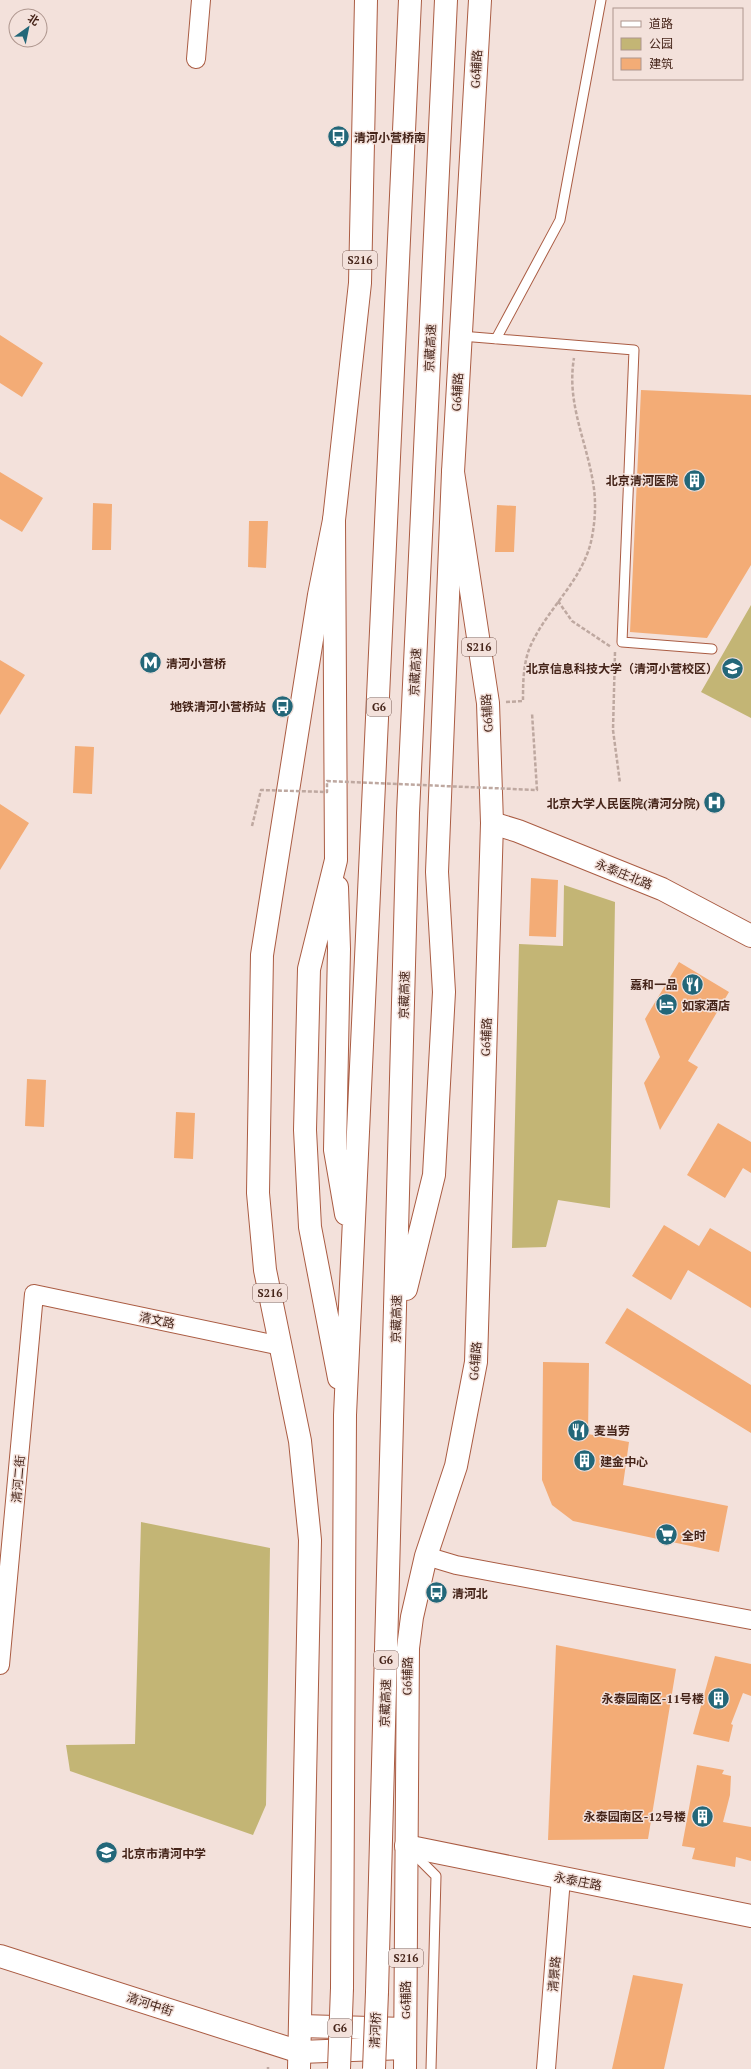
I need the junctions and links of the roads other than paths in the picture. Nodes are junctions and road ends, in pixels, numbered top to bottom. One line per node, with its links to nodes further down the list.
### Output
1 (201, 0): 7 (street)
2 (366, 0): 11 (main road, S216)
3 (410, 0): 16 (main road, G6)
4 (446, 0): 18 (main road, 京藏高速 / G6)
5 (480, 0): 8 (main road, G6辅路 / S216)
6 (601, 0): 9 (lane)
7 (196, 58)
8 (461, 336): 9 (lane); 10 (main road, G6辅路 / S216)
9 (496, 339): 12 (lane)
10 (453, 472): 13 (main road, G6辅路 / S216); 18 (main road)
11 (334, 520): 14 (main road); 19 (main road, S216)
12 (712, 649)
13 (492, 823): 15 (main road, 永泰庄北路); 21 (main road, G6辅路 / S216)
14 (336, 860): 16 (main road); 20 (main road)
15 (751, 936)
16 (353, 1254): 20 (main road, G6)
17 (34, 1294): 19 (street, 清文路); 23 (street, 清河二街)
18 (396, 1329): 29 (main road, 京藏高速 / G6)
19 (280, 1346): 30 (main road, S216)
20 (345, 1415): 32 (main road, G6, bridge)
21 (426, 1556): 22 (street); 24 (main road, G6辅路 / S216)
22 (751, 1620)
23 (0, 1665)
24 (406, 1846): 25 (main road, 永泰庄路); 31 (main road, G6辅路 / S216); 34 (lane)
25 (561, 1878): 26 (main road, 永泰庄路); 35 (street, 清景路)
26 (751, 1916)
27 (0, 1947): 30 (main road, 清河中街)
28 (0, 1956): 30 (main road, 清河中街)
29 (377, 1992): 33 (main road, 清河桥 / G6, bridge)
30 (300, 2047): 31 (main road)
31 (405, 2049)
32 (339, 2069)
33 (374, 2069)
34 (431, 2069)
35 (546, 2069)

